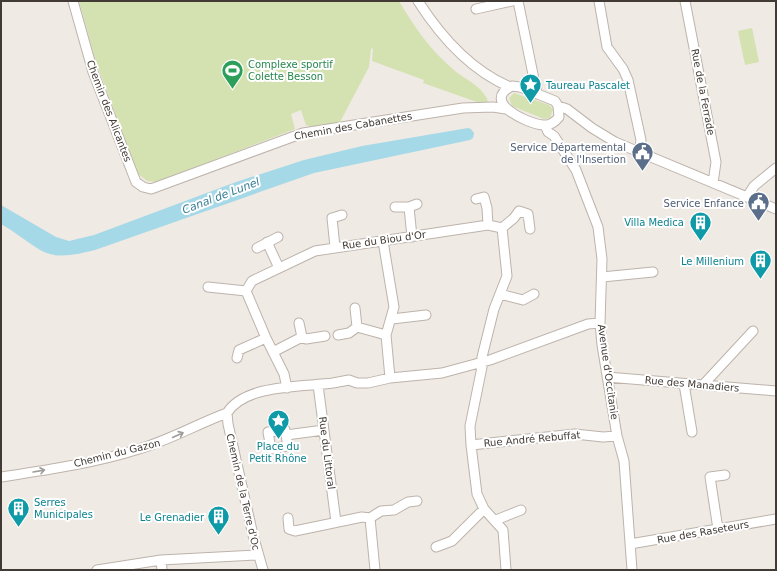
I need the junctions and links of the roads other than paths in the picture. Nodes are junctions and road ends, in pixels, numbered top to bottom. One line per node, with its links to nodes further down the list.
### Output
1 (74, 1): 20 (street, Chemin des Alicantes)
2 (418, 1): 9 (street)
3 (512, 1): 7 (street)
4 (518, 1): 8 (street)
5 (599, 1): 17 (street)
6 (686, 1): 19 (street, Rue de la Ferrade)
7 (476, 9)
8 (532, 79): 11 (street); 12 (street)
9 (496, 81): 10 (street); 13 (street)
10 (510, 87): 11 (street); 13 (street, Chemin des Cabanettes)
11 (520, 87): 12 (street)
12 (537, 94): 14 (street)
13 (504, 102): 16 (street); 20 (street, Chemin des Cabanettes)
14 (558, 106): 15 (street); 16 (street, Avenue d'Occitanie)
15 (573, 114): 16 (street); 17 (street)
16 (553, 122): 37 (street, Avenue d'Occitanie)
17 (640, 153): 19 (street)
18 (776, 168): 21 (street)
19 (713, 183): 21 (street)
20 (151, 189)
21 (747, 197): 24 (street)
22 (476, 199): 26 (street)
23 (395, 207): 30 (street)
24 (776, 209)
25 (342, 215): 33 (street)
26 (488, 225): 27 (street, Rue du Biou d'Or); 30 (street, Rue du Biou d'Or)
27 (502, 228): 28 (street); 40 (street)
28 (530, 229)
29 (278, 237): 32 (street)
30 (412, 237): 31 (street, Rue du Biou d'Or)
31 (383, 241): 33 (street, Rue du Biou d'Or); 44 (street)
32 (267, 242): 34 (street); 35 (street)
33 (335, 247): 35 (street, Rue du Biou d'Or)
34 (257, 248)
35 (279, 268): 39 (street, Rue du Biou d'Or)
36 (653, 272): 37 (street)
37 (602, 277): 46 (street, Avenue d'Occitanie)
38 (208, 286): 39 (street)
39 (246, 291): 53 (street)
40 (500, 294): 41 (street); 56 (street)
41 (534, 294)
42 (355, 308): 47 (street)
43 (426, 315): 44 (street)
44 (392, 318): 50 (street)
45 (299, 323): 52 (street)
46 (600, 323): 56 (street); 57 (street, Avenue d'Occitanie)
47 (357, 327): 49 (street); 50 (street)
48 (754, 331): 61 (street)
49 (338, 335)
50 (386, 335): 58 (street)
51 (325, 336): 52 (street)
52 (302, 337): 54 (street)
53 (266, 338): 54 (street); 55 (street)
54 (273, 352): 62 (street)
55 (237, 358)
56 (482, 362): 58 (street); 69 (street)
57 (607, 377): 59 (street, Rue des Manadiers); 68 (street, Avenue d'Occitanie)
58 (390, 378): 60 (street)
59 (684, 384): 61 (street, Rue des Manadiers); 66 (street)
60 (318, 385): 62 (street); 65 (street, Rue du Littoral)
61 (703, 385): 63 (street, Rue des Manadiers)
62 (287, 388): 64 (street)
63 (776, 391)
64 (227, 413): 71 (street, Chemin du Gazon, one-way to 64); 83 (street, Chemin de la Terre d'Oc)
65 (324, 430): 67 (street); 79 (street, Rue du Littoral)
66 (692, 432)
67 (286, 435)
68 (617, 436): 69 (street, Rue André Rebuffat); 81 (street, Avenue d'Occitanie)
69 (471, 445): 73 (street)
70 (725, 475): 80 (street)
71 (1, 478)
72 (416, 501): 76 (street)
73 (484, 509): 78 (street); 82 (street)
74 (521, 510): 78 (street)
75 (288, 518): 79 (street)
76 (370, 518): 79 (street); 88 (street)
77 (776, 519): 80 (street, Rue des Raseteurs)
78 (496, 520): 89 (street)
79 (336, 522)
80 (718, 529): 81 (street, Rue des Raseteurs)
81 (630, 544): 90 (street, Avenue d'Occitanie)
82 (436, 547)
83 (257, 555): 84 (street); 87 (street, Chemin de la Terre d'Oc)
84 (161, 560): 85 (street); 86 (street)
85 (97, 570)
86 (162, 570)
87 (263, 570)
88 (375, 570)
89 (506, 570)
90 (632, 570)

